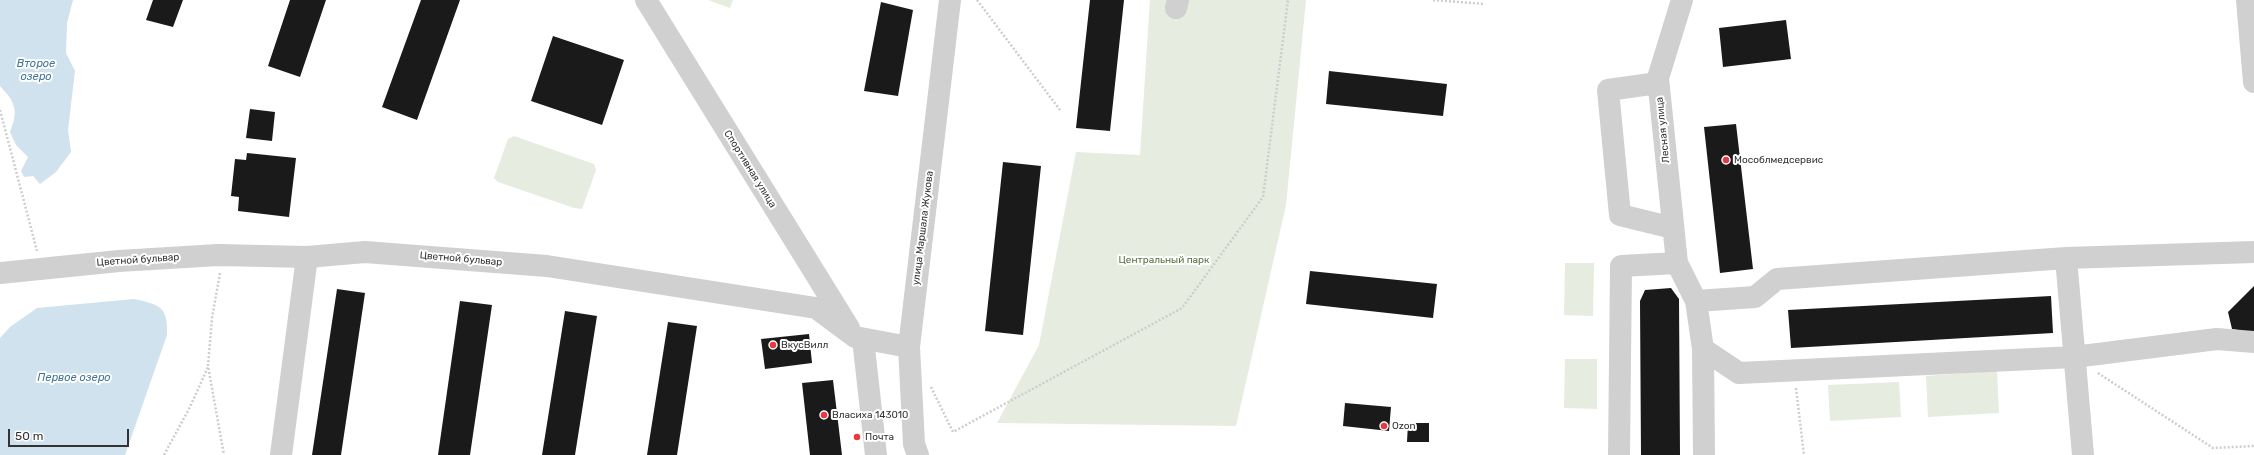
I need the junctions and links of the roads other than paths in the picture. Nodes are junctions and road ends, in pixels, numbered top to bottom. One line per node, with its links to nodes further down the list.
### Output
1 (646, 0): 14 (street, Спортивная улица)
2 (950, 0): 16 (street, улица Маршала Жукова)
3 (1682, 0): 6 (street, Лесная улица)
4 (2247, 0): 5 (street)
5 (2254, 82)
6 (1658, 83): 7 (street, Лесная улица); 7 (street)
7 (1673, 228): 11 (street, Лесная улица)
8 (2254, 252): 10 (street)
9 (307, 257): 12 (street, Цветной бульвар); 14 (street, Цветной бульвар); 19 (street)
10 (2066, 258): 13 (street); 18 (street)
11 (1677, 263): 13 (street); 22 (street)
12 (0, 273)
13 (1696, 301): 17 (street)
14 (859, 338): 16 (street, Цветной бульвар); 20 (street)
15 (2254, 342): 18 (street)
16 (909, 347): 21 (street, улица Маршала Жукова)
17 (1703, 349): 18 (street); 23 (street)
18 (2074, 357): 24 (street)
19 (282, 455)
20 (876, 455)
21 (918, 455)
22 (1619, 455)
23 (1704, 455)
24 (2083, 455)

